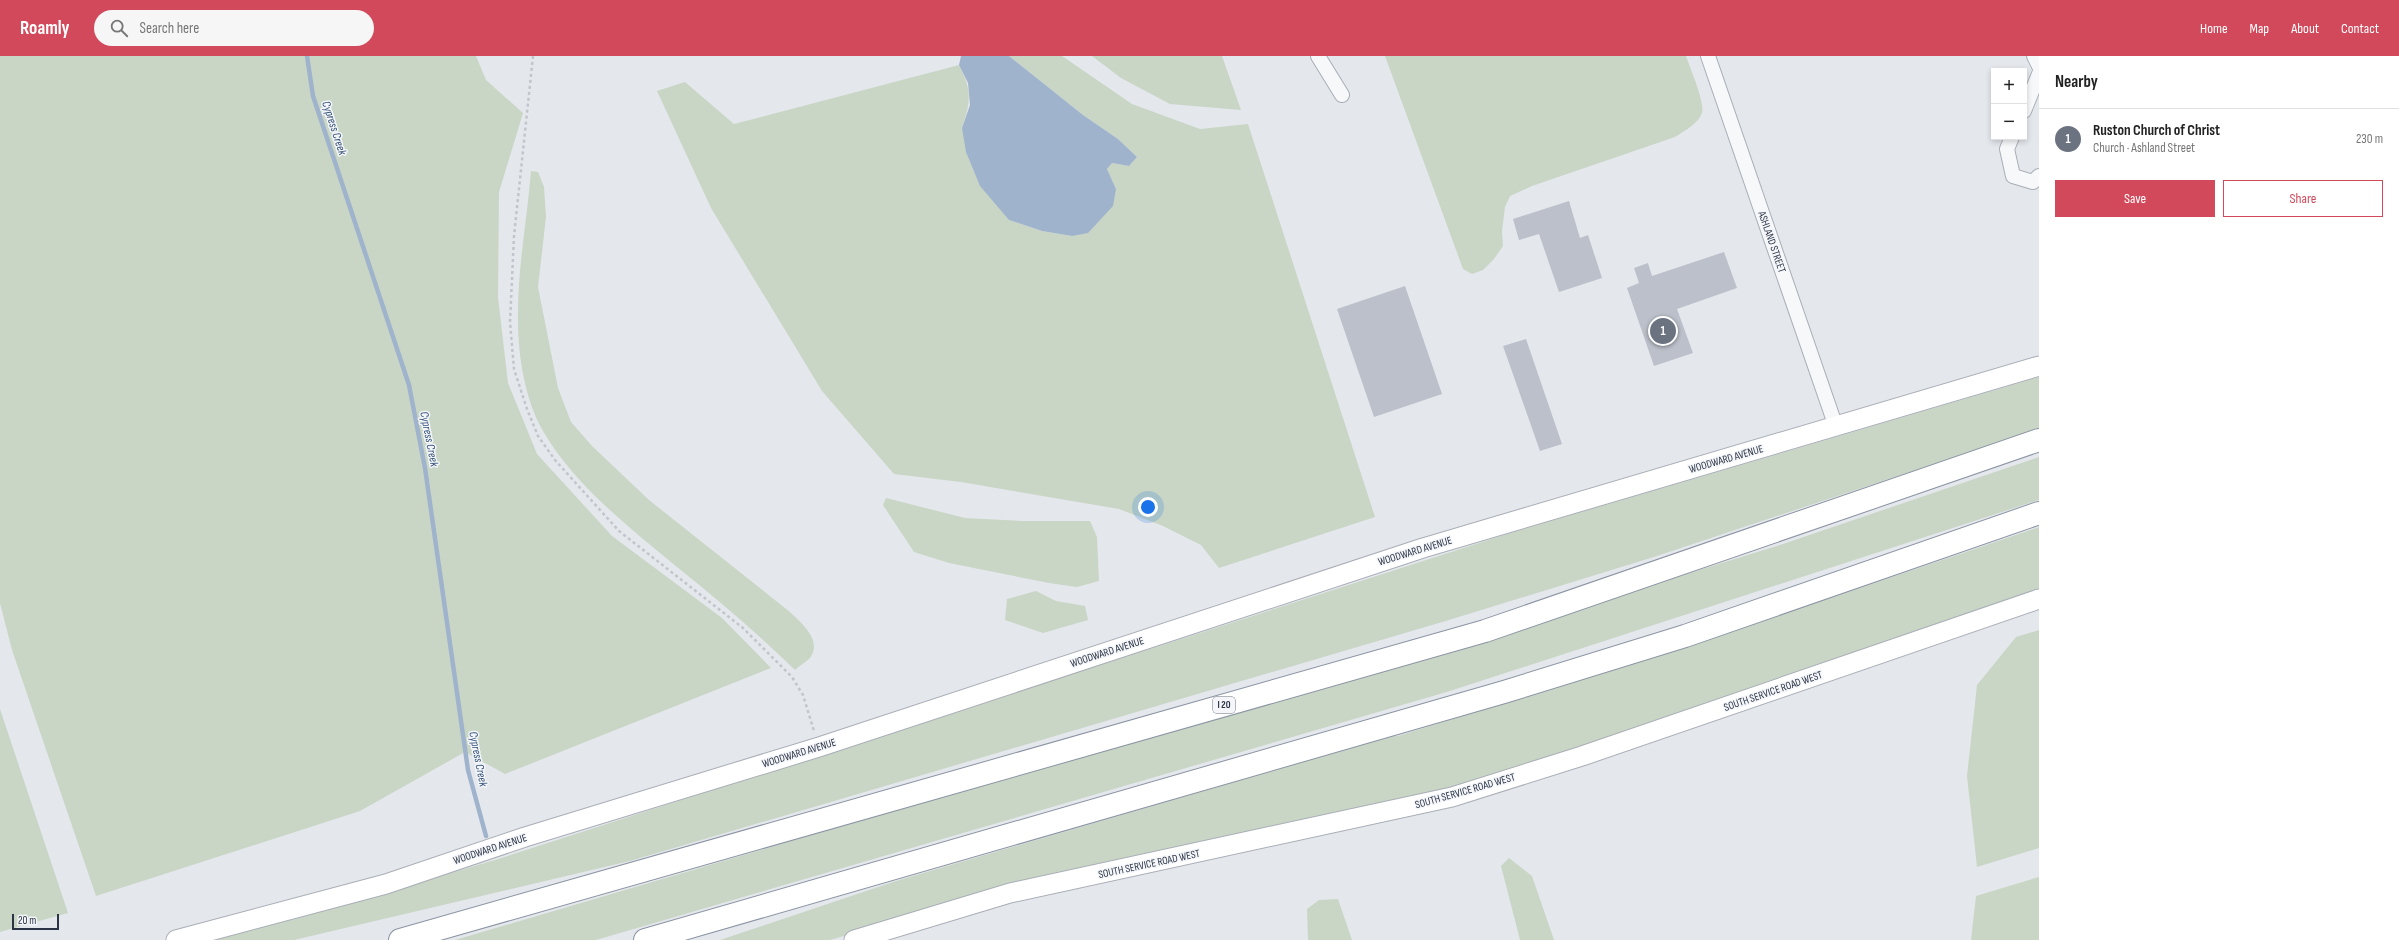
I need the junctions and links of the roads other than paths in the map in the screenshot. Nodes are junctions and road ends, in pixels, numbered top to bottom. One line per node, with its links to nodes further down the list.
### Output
1 (1318, 56): 6 (street)
2 (1708, 56): 11 (street, ASHLAND STREET)
3 (2034, 56): 4 (street)
4 (2039, 66)
5 (2039, 74): 7 (street)
6 (1342, 95)
7 (2027, 104)
8 (2011, 140): 9 (street)
9 (2039, 176)
10 (2039, 366): 11 (main road, WOODWARD AVENUE)
11 (1836, 427): 15 (main road, WOODWARD AVENUE)
12 (2039, 440): 16 (highway, I 20)
13 (2039, 513): 17 (highway)
14 (2039, 598): 18 (main road, SOUTH SERVICE ROAD WEST)
15 (176, 940)
16 (400, 940)
17 (645, 940)
18 (854, 940)

